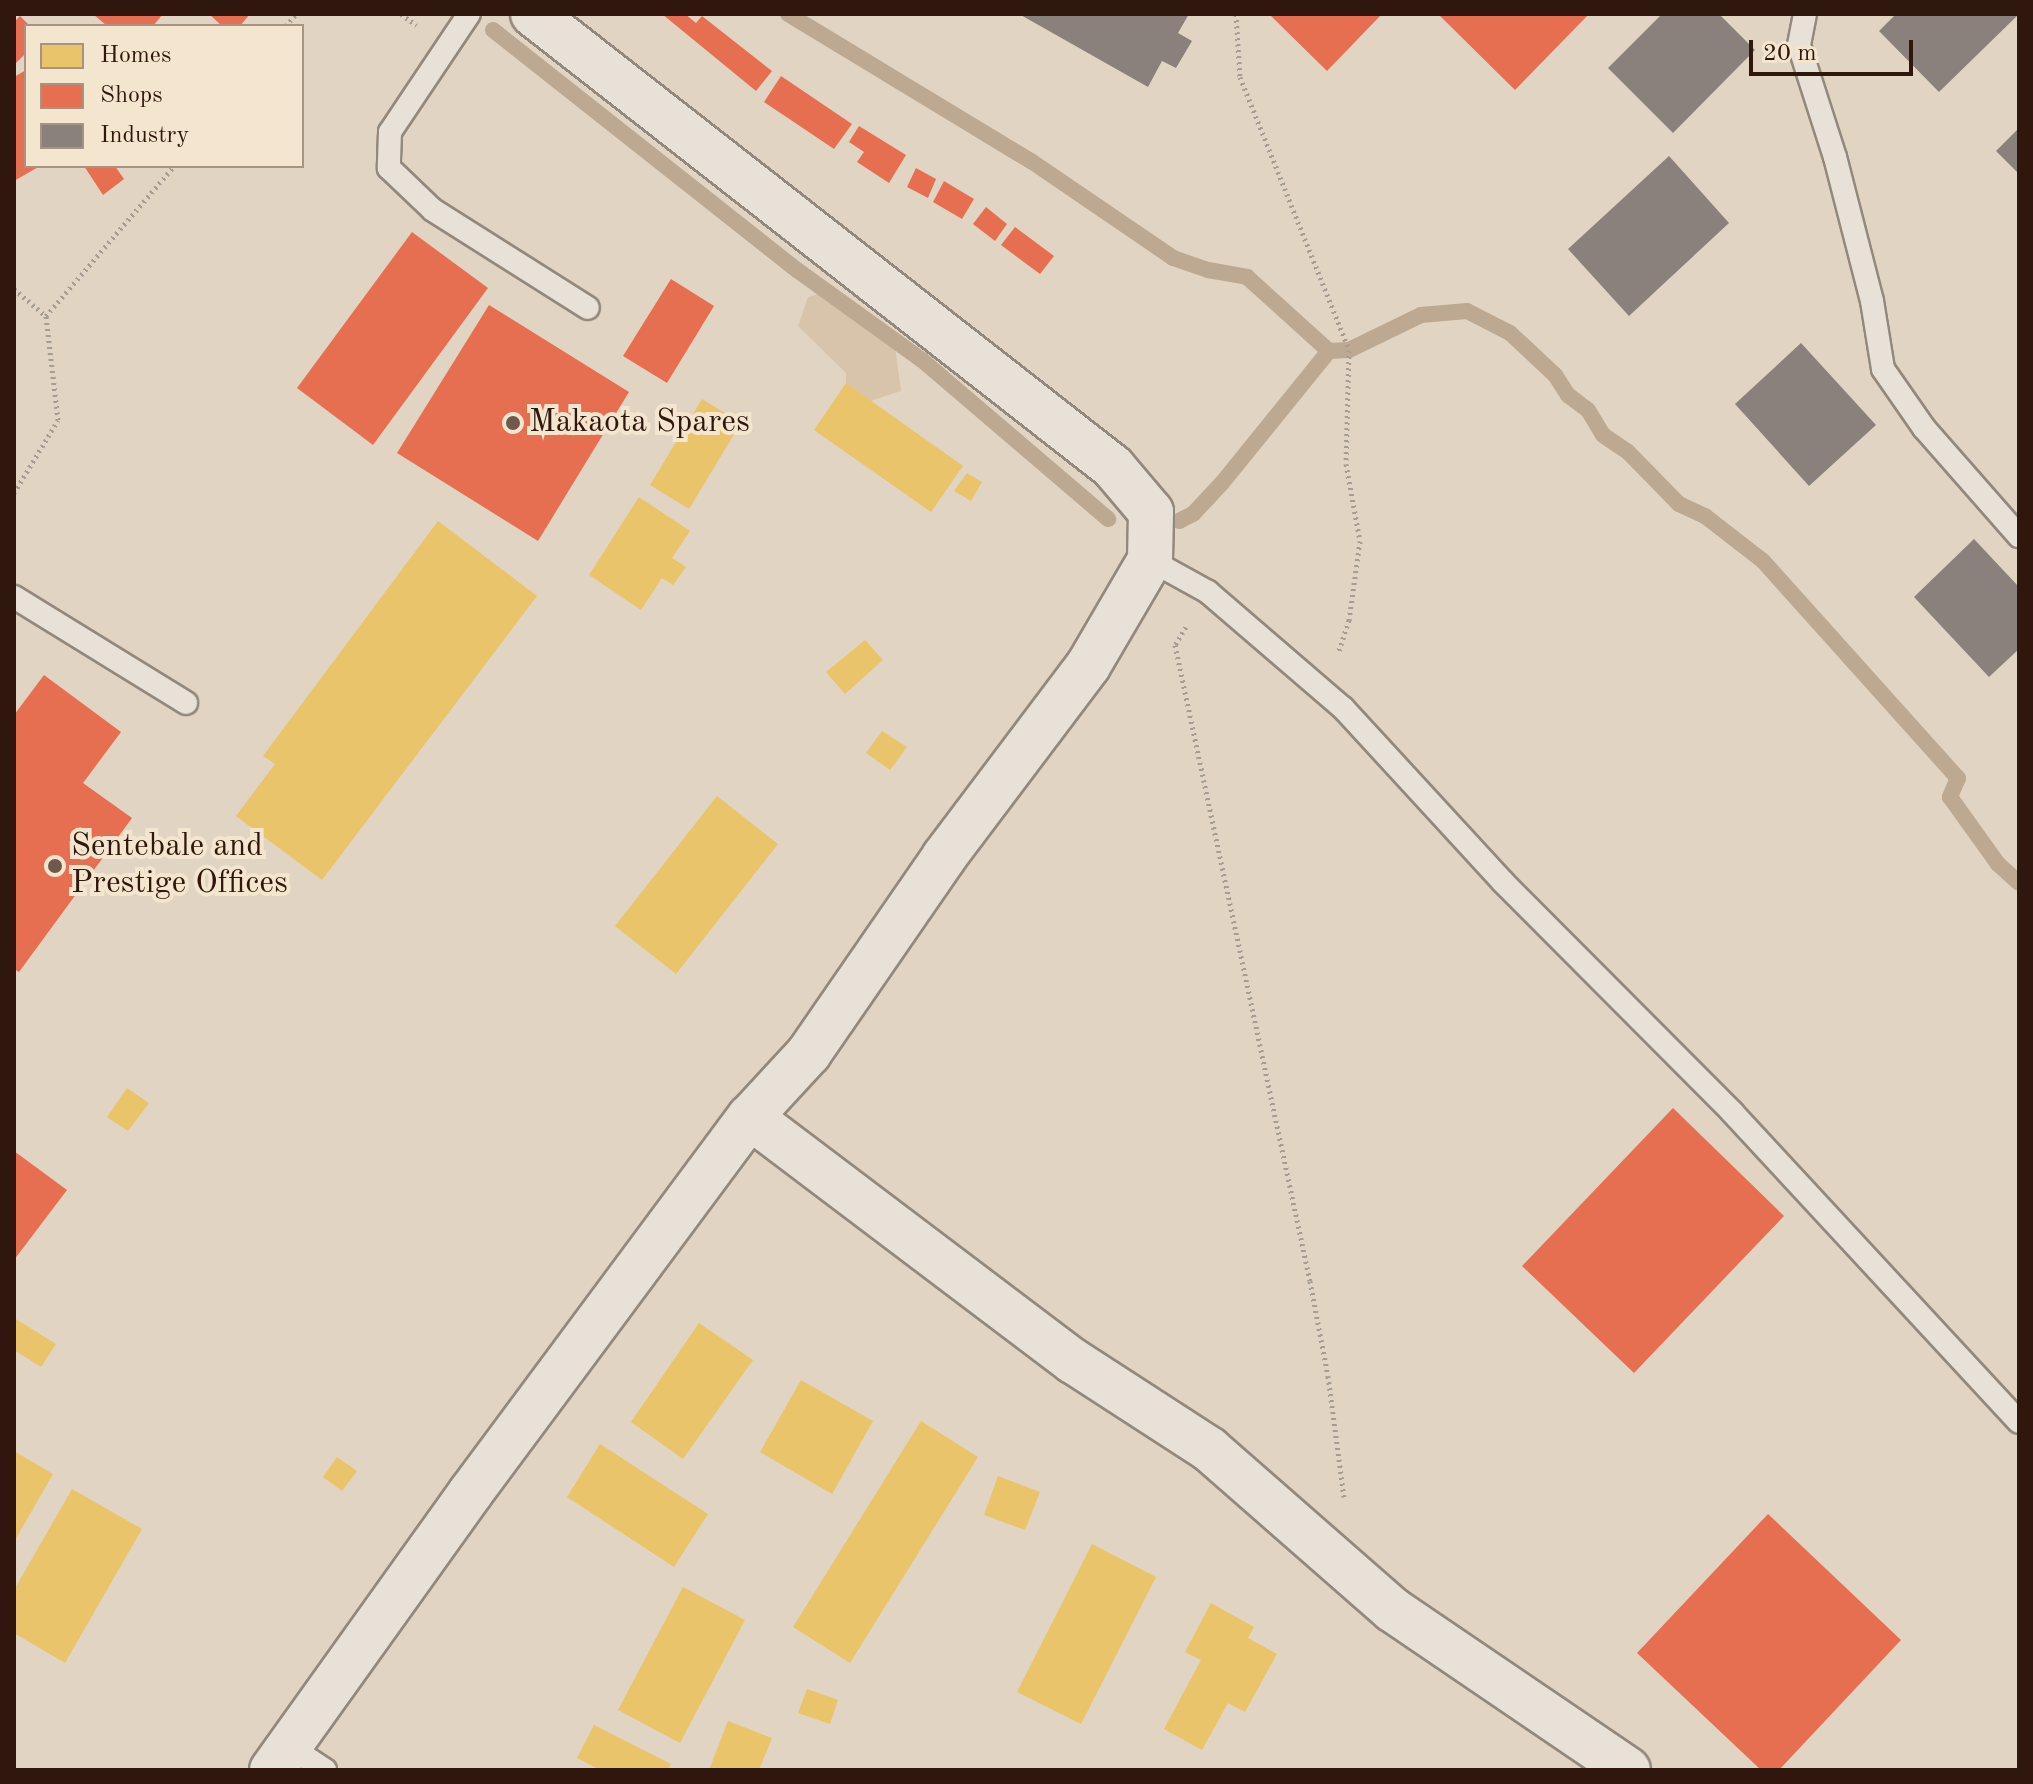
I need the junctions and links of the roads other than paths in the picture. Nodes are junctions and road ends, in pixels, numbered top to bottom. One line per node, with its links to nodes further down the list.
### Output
1 (469, 14): 4 (lane)
2 (533, 14): 6 (street)
3 (1805, 14): 5 (lane)
4 (588, 308)
5 (2019, 536)
6 (1150, 560): 9 (street); 10 (lane)
7 (14, 597): 8 (lane)
8 (186, 703)
9 (750, 1117): 11 (street); 12 (street)
10 (2019, 1422)
11 (296, 1762)
12 (1628, 1770)

